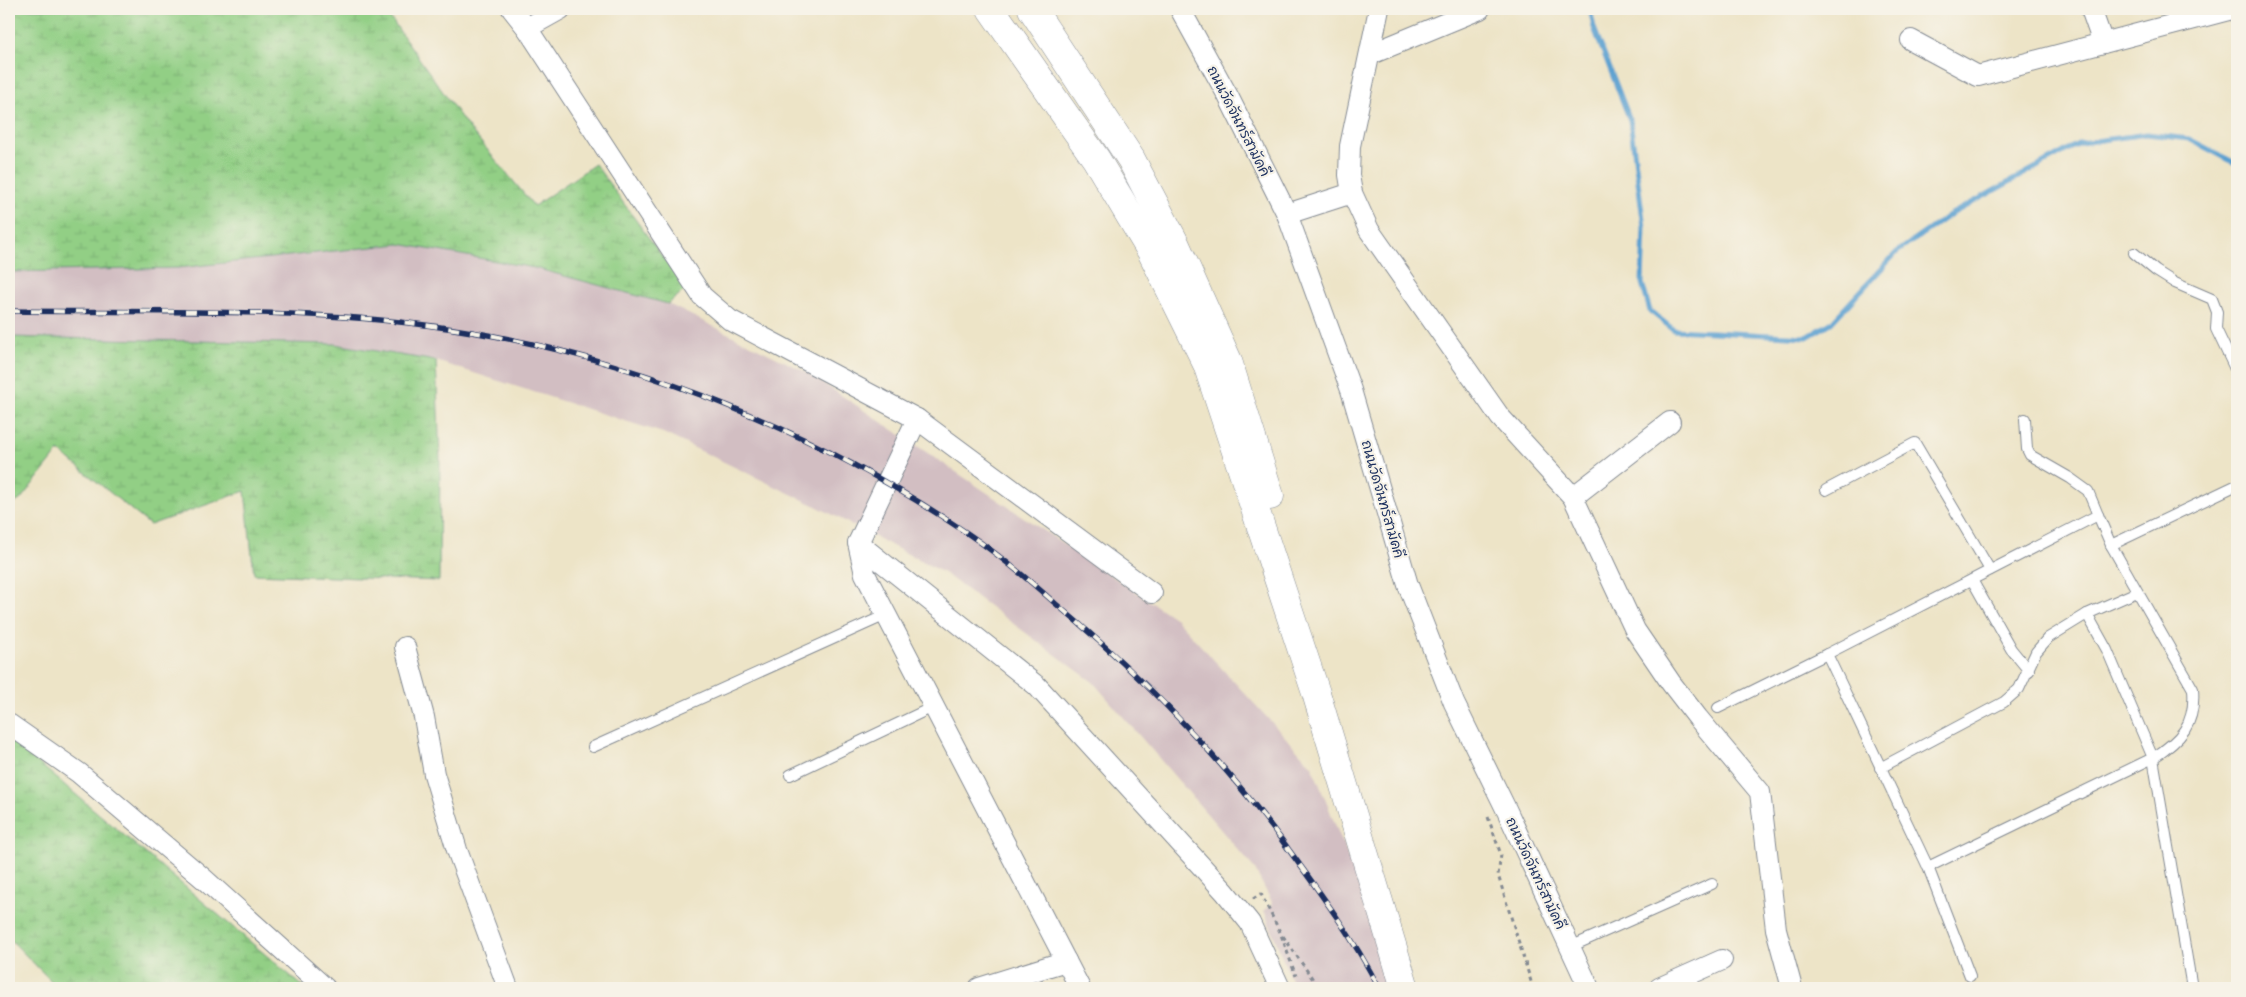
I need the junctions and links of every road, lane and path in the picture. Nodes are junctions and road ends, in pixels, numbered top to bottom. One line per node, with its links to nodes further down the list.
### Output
1 (512, 9): 10 (street)
2 (561, 9): 10 (street)
3 (991, 9): 56 (highway)
4 (1032, 9): 57 (highway)
5 (1180, 9): 15 (street, ถนนวัดจันทร์สามัคคี)
6 (1379, 9): 13 (street)
7 (1480, 9): 13 (street)
8 (2091, 9): 12 (street)
9 (2232, 9): 12 (street)
10 (527, 28): 18 (street)
11 (1911, 40): 12 (street)
12 (2103, 43)
13 (1371, 54): 14 (street)
14 (1352, 194): 15 (street); 23 (street)
15 (1287, 214): 46 (street, ถนนวัดจันทร์สามัคคี)
16 (2134, 252): 17 (lane)
17 (2237, 373)
18 (917, 419): 25 (street); 30 (street)
19 (2025, 420): 24 (lane)
20 (1670, 422): 23 (street)
21 (2237, 485): 26 (lane)
22 (1826, 490): 27 (lane)
23 (1573, 496): 61 (street)
24 (2098, 515): 26 (lane); 27 (lane)
25 (858, 543): 32 (street); 50 (street)
26 (2111, 545): 29 (lane)
27 (1990, 570): 28 (lane)
28 (1972, 580): 34 (lane); 35 (lane)
29 (2137, 592): 31 (lane); 40 (lane)
30 (1152, 593)
31 (2087, 614): 35 (lane); 40 (lane)
32 (886, 615): 36 (street); 39 (lane)
33 (405, 647): 52 (street)
34 (1827, 654): 37 (lane); 41 (lane)
35 (2029, 671): 41 (lane)
36 (935, 706): 42 (lane); 48 (street)
37 (1718, 708)
38 (9, 724): 51 (street)
39 (593, 747)
40 (2153, 758): 44 (lane); 62 (lane)
41 (1880, 768): 44 (lane)
42 (790, 775)
43 (1486, 813): 58 (path)
44 (1928, 867): 49 (lane)
45 (1712, 884): 46 (lane)
46 (1570, 947): 59 (street, ถนนวัดจันทร์สามัคคี)
47 (1722, 960): 60 (street)
48 (1066, 961): 53 (street); 54 (street)
49 (1970, 976)
50 (1289, 984): 55 (path)
51 (325, 988)
52 (508, 988)
53 (978, 988)
54 (1080, 988)
55 (1319, 988)
56 (1405, 988)
57 (1418, 988)
58 (1533, 988)
59 (1588, 988)
60 (1659, 988)
61 (1792, 988)
62 (2192, 988)

